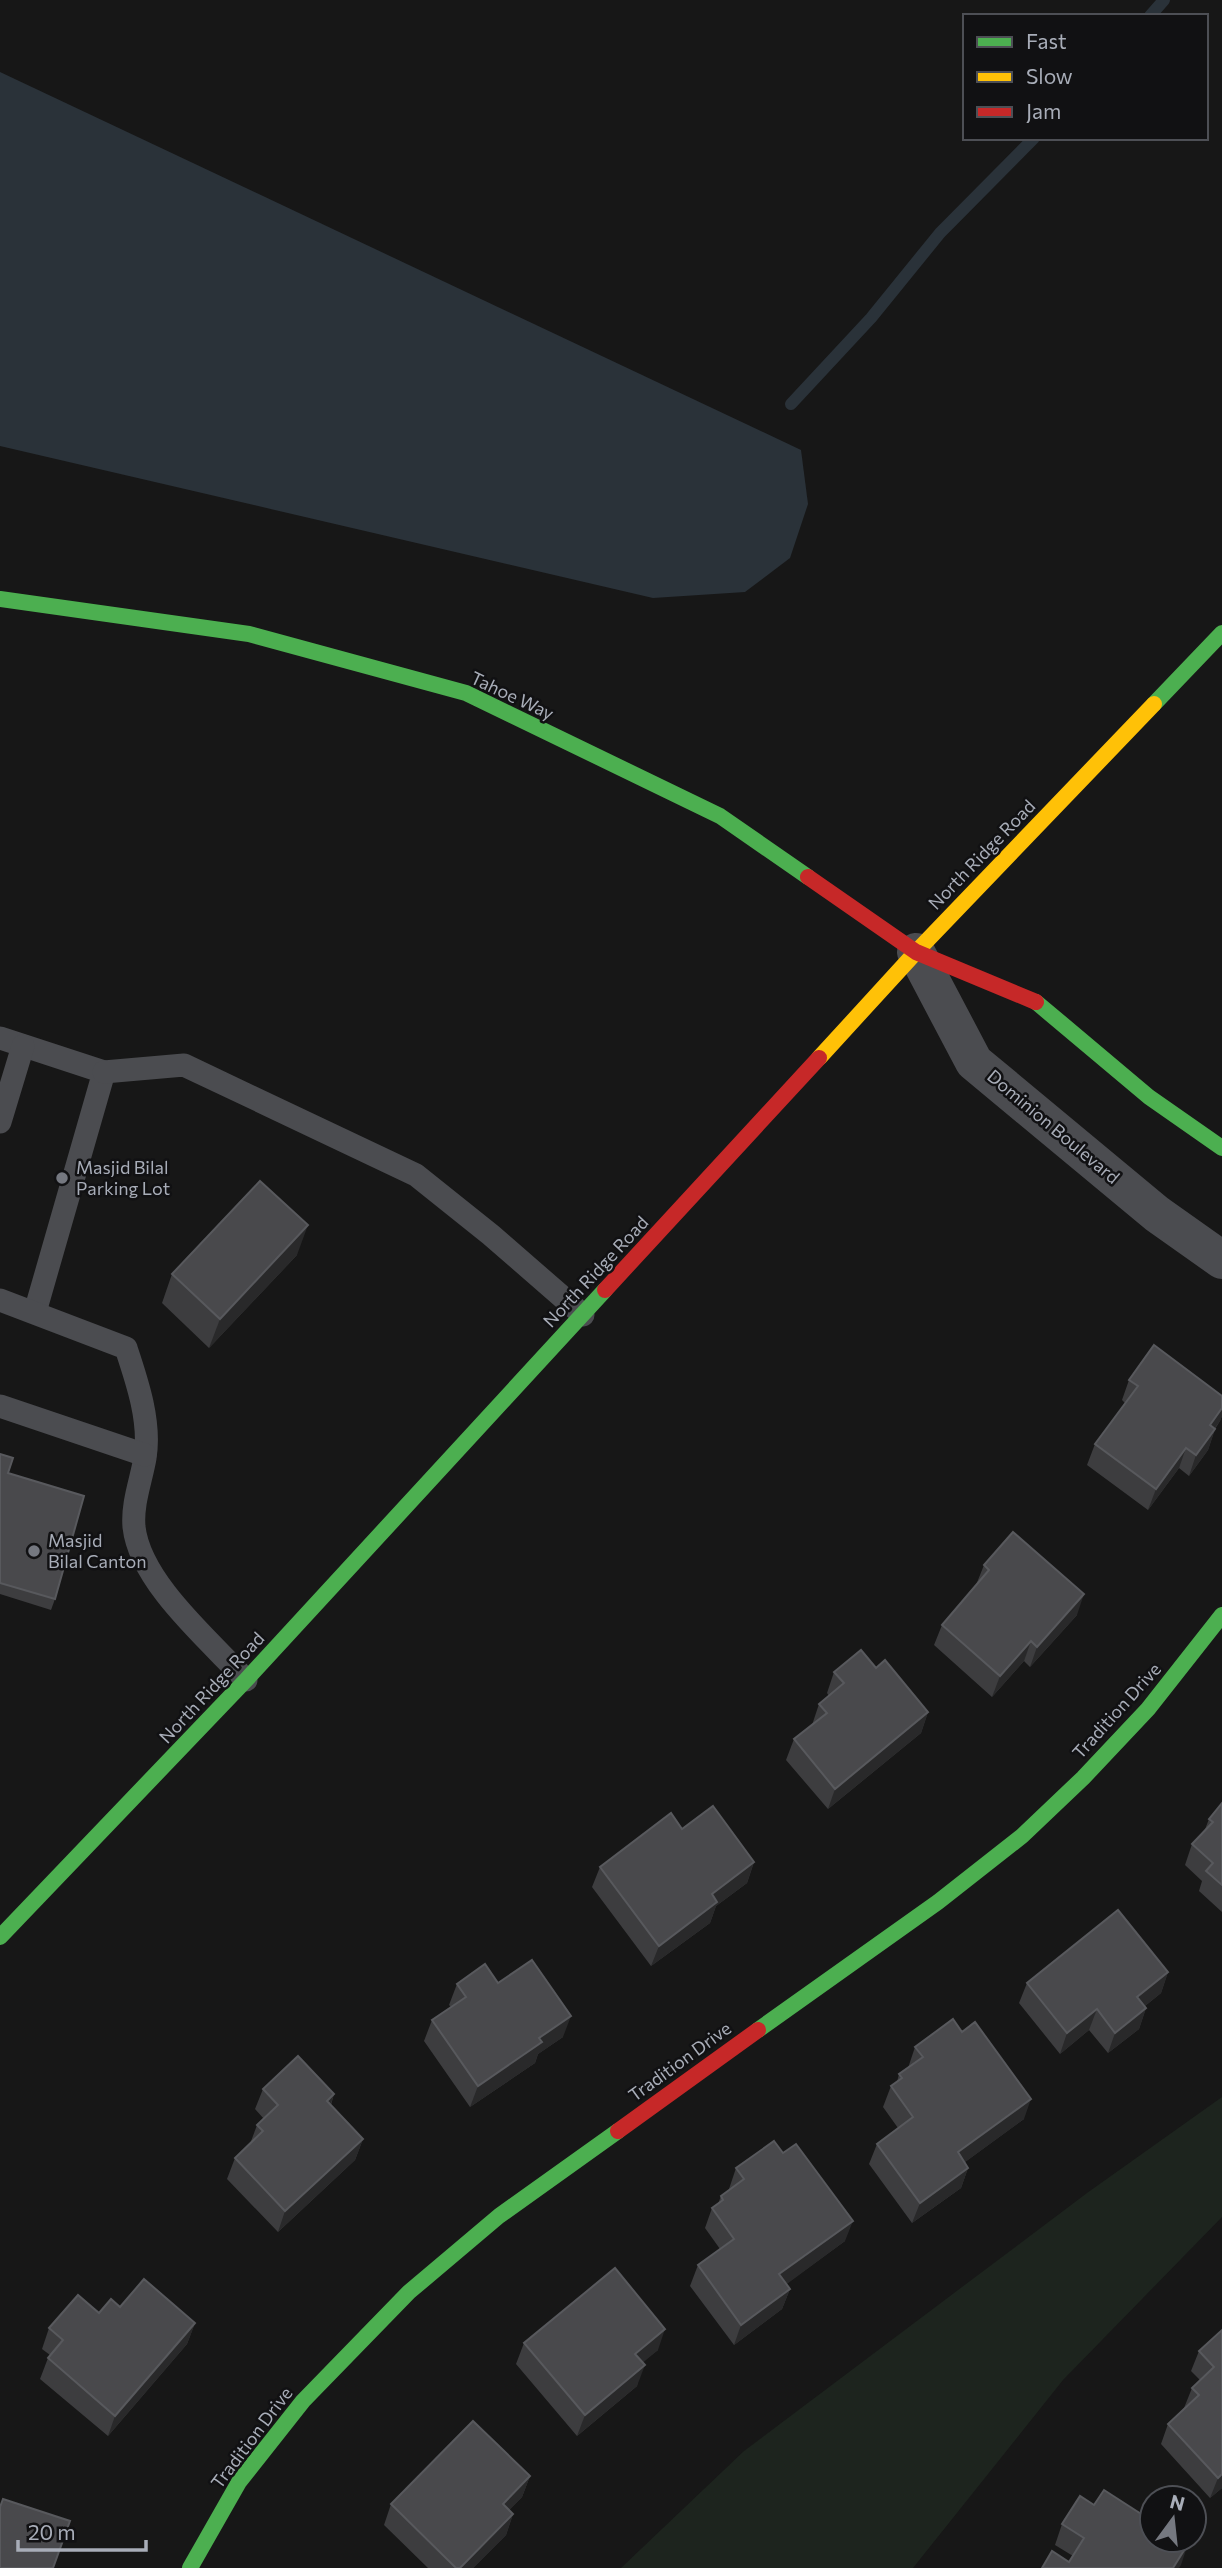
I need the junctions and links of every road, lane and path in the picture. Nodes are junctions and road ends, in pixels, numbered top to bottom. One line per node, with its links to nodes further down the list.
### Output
1 (0, 599): 3 (street, Tahoe Way)
2 (1222, 633): 3 (street, North Ridge Road)
3 (916, 952): 8 (street); 9 (street, Dominion Boulevard); 12 (street, North Ridge Road)
4 (0, 1038): 5 (lane)
5 (23, 1046): 6 (lane); 7 (lane)
6 (104, 1072): 11 (lane); 12 (lane)
7 (0, 1122)
8 (1222, 1148)
9 (1222, 1260)
10 (0, 1300): 11 (lane)
11 (35, 1312): 14 (lane)
12 (583, 1315): 16 (street, North Ridge Road)
13 (0, 1406): 14 (lane)
14 (145, 1455): 16 (lane)
15 (1222, 1615): 18 (street, Tradition Drive)
16 (246, 1680): 17 (street, North Ridge Road)
17 (0, 1937)
18 (190, 2568)

